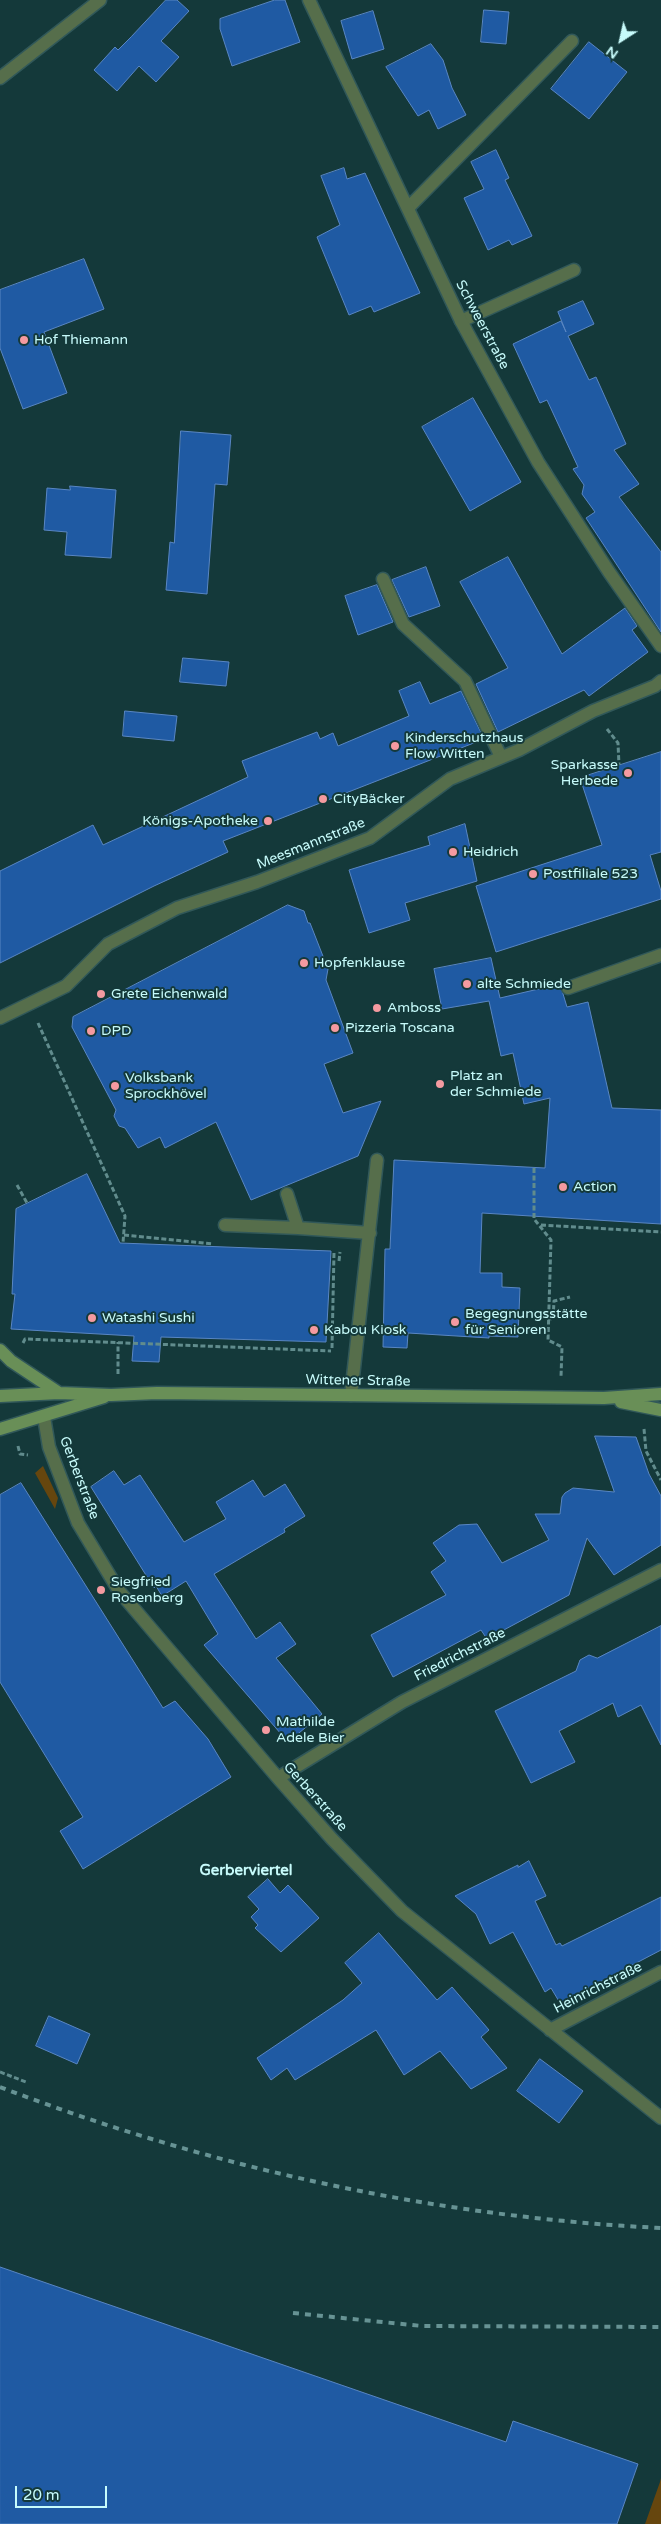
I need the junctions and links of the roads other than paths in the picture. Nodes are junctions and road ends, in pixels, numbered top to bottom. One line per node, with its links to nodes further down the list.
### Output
1 (100, 0): 4 (street)
2 (309, 0): 5 (street, Schweerstraße)
3 (572, 41): 5 (street)
4 (0, 78)
5 (408, 208): 7 (street, Schweerstraße)
6 (574, 270): 7 (street)
7 (461, 321): 9 (street, Schweerstraße)
8 (384, 579): 11 (street)
9 (661, 646)
10 (659, 687): 11 (street, Meesmannstraße)
11 (501, 757): 14 (street, Meesmannstraße)
12 (661, 955): 13 (street)
13 (568, 988)
14 (0, 1018)
15 (377, 1160): 19 (street)
16 (287, 1194): 18 (street)
17 (225, 1225): 18 (street)
18 (298, 1228): 19 (street)
19 (370, 1233): 24 (street)
20 (0, 1350): 21 (main road)
21 (59, 1393): 23 (main road, Wittener Straße); 25 (main road, Wittener Straße)
22 (661, 1394): 26 (main road, Wittener Straße)
23 (111, 1395): 24 (main road, Wittener Straße); 28 (main road, Wittener Straße)
24 (351, 1395): 26 (main road, Wittener Straße)
25 (0, 1396)
26 (604, 1398): 27 (main road, Wittener Straße)
27 (661, 1410)
28 (44, 1417): 29 (main road, Wittener Straße); 31 (street, Gerberstraße)
29 (0, 1429)
30 (661, 1570): 31 (street, Friedrichstraße)
31 (278, 1778): 33 (street, Gerberstraße)
32 (661, 1972): 33 (street, Heinrichstraße)
33 (550, 2030): 34 (street, Gerberstraße)
34 (661, 2118)

